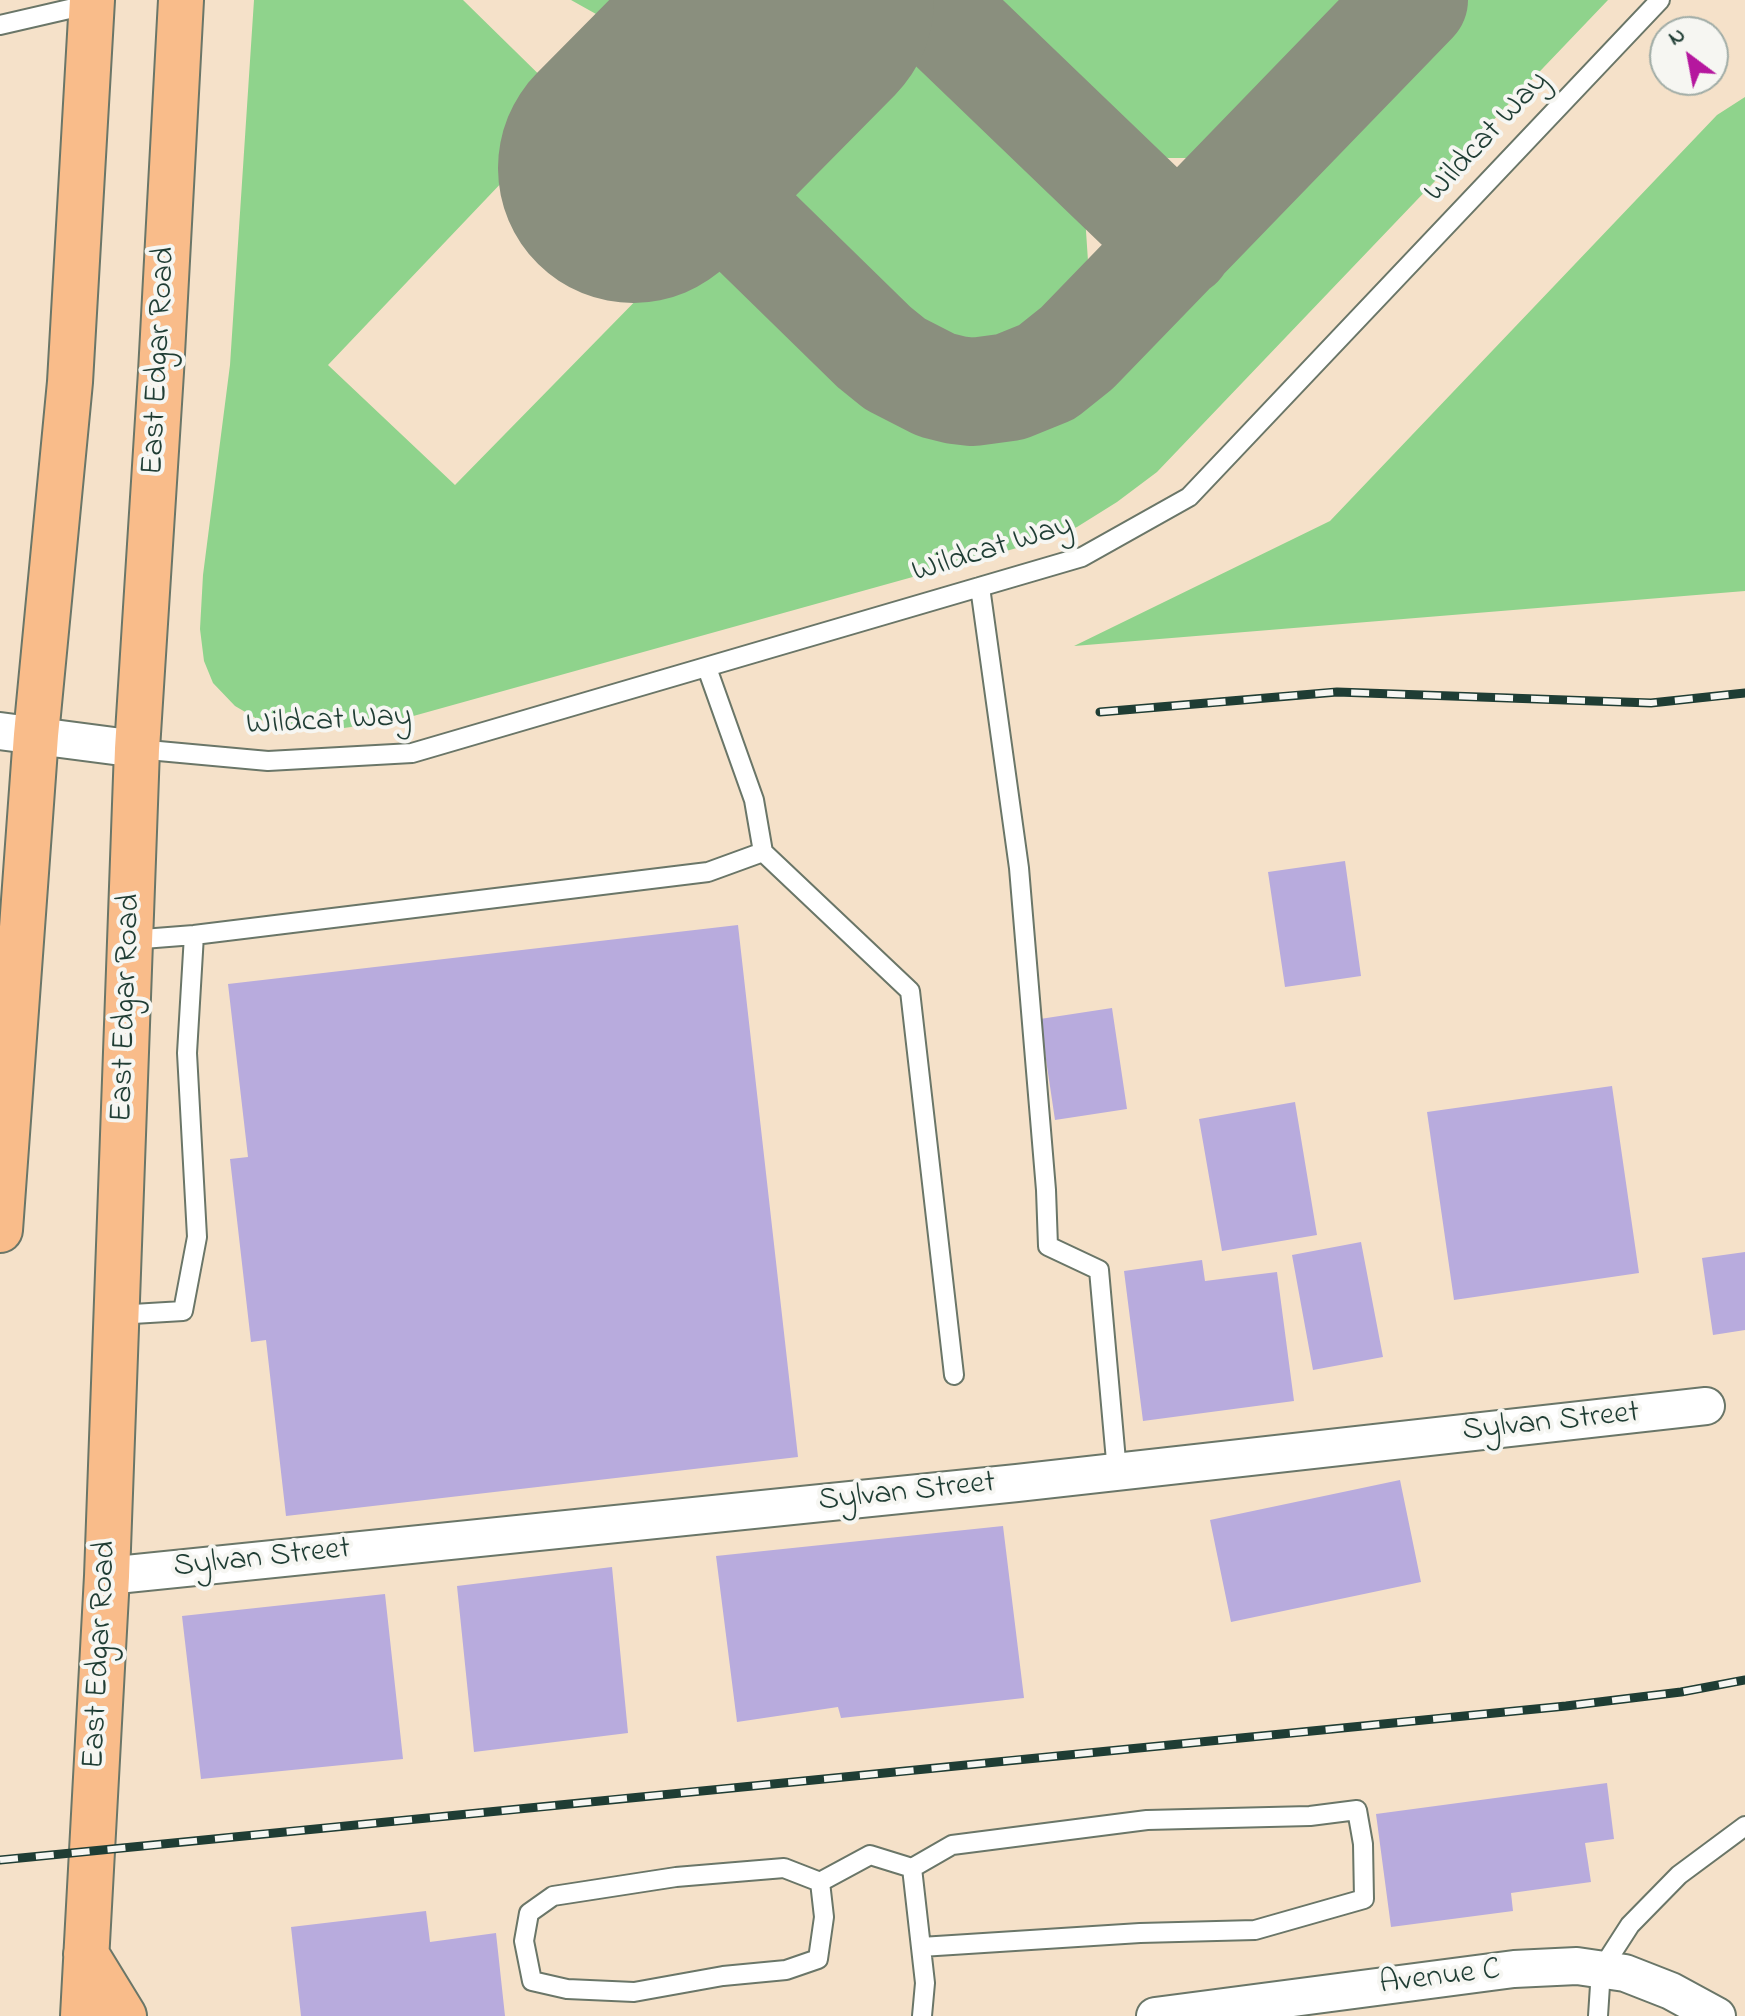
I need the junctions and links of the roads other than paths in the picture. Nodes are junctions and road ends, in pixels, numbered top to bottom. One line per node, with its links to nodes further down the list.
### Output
1 (181, 0): 8 (highway, East Edgar Road)
2 (1660, 0): 5 (lane, Wildcat Way)
3 (92, 2): 4 (lane); 7 (highway)
4 (0, 25)
5 (980, 587): 6 (lane, Wildcat Way); 18 (lane)
6 (707, 668): 8 (lane, Wildcat Way); 9 (lane)
7 (18, 733): 8 (street); 13 (highway)
8 (137, 749): 12 (highway, East Edgar Road)
9 (763, 852): 11 (lane); 16 (lane)
10 (0, 902): 13 (highway)
11 (194, 935): 12 (lane); 15 (lane)
12 (130, 940): 15 (highway, East Edgar Road)
13 (19, 941): 14 (highway)
14 (0, 1230)
15 (116, 1315): 19 (highway, East Edgar Road)
16 (954, 1375)
17 (1706, 1406): 18 (street, Sylvan Street)
18 (1117, 1472): 19 (street, Sylvan Street)
19 (107, 1576): 24 (highway, East Edgar Road)
20 (1745, 1826): 25 (lane)
21 (912, 1868): 22 (lane); 23 (lane); 23 (lane)
22 (820, 1882): 22 (lane)
23 (921, 1947): 28 (lane)
24 (86, 1954): 26 (highway, East Edgar Road); 27 (highway)
25 (1601, 1970): 29 (street, Avenue C); 30 (lane); 31 (street, Avenue C)
26 (83, 2016)
27 (124, 2016)
28 (922, 2016)
29 (1155, 2016)
30 (1598, 2016)
31 (1717, 2016)

